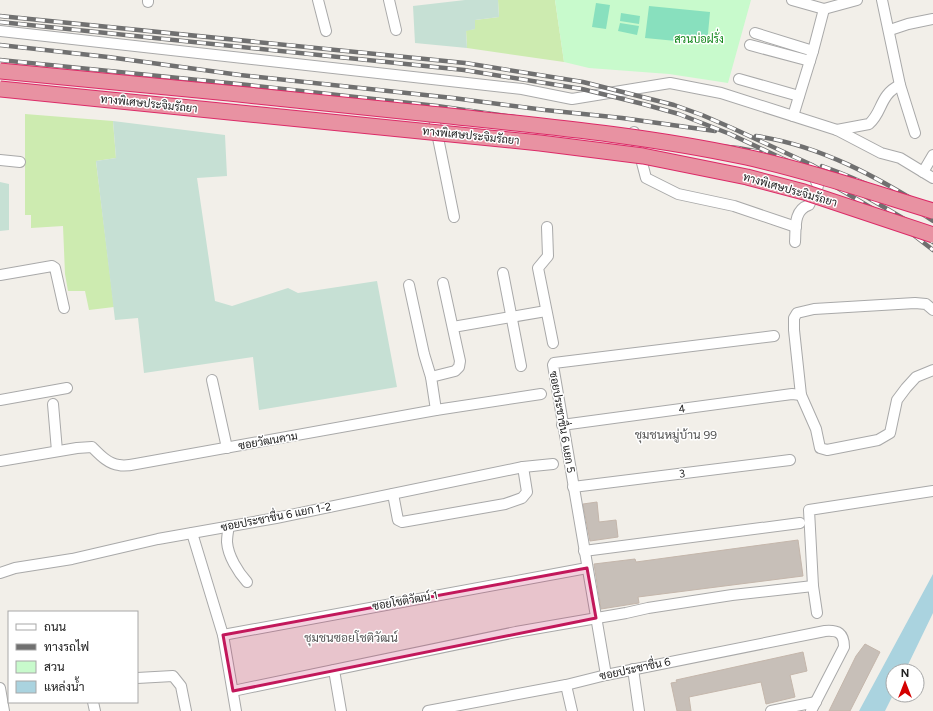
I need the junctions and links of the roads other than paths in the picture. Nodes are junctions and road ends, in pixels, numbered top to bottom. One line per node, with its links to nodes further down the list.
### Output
1 (318, 0): 11 (street)
2 (389, 0): 8 (street)
3 (792, 0): 6 (street)
4 (858, 0): 6 (street)
5 (882, 0): 9 (street)
6 (824, 9): 14 (street)
7 (933, 19): 9 (street)
8 (396, 30)
9 (890, 30): 18 (street)
10 (0, 31): 22 (street)
11 (326, 31)
12 (755, 33): 14 (street)
13 (750, 44): 15 (street)
14 (813, 51): 15 (street)
15 (810, 62): 20 (street)
16 (0, 72): 21 (street); 31 (highway, ทางพิเศษประจิมรัถยา, bridge)
17 (739, 79): 20 (street)
18 (900, 85): 23 (street); 25 (street)
19 (0, 89): 35 (highway, ทางพิเศษประจิมรัถยา, bridge)
20 (799, 96): 22 (street)
21 (433, 113): 24 (street); 32 (street)
22 (793, 116): 23 (street)
23 (837, 130): 29 (street)
24 (634, 132): 34 (street); 34 (street)
25 (915, 133)
26 (933, 155): 29 (street)
27 (0, 160): 28 (street)
28 (20, 162)
29 (923, 172): 30 (street)
30 (933, 178)
31 (933, 211)
32 (454, 217)
33 (547, 227): 43 (street)
34 (796, 227): 36 (street)
35 (933, 235)
36 (795, 242)
37 (503, 273): 44 (street)
38 (0, 275): 41 (street)
39 (444, 283): 45 (street)
40 (409, 286): 50 (street)
41 (64, 308)
42 (933, 310): 54 (street)
43 (546, 311): 44 (street); 47 (street)
44 (511, 317): 45 (street); 48 (street)
45 (453, 327): 50 (street)
46 (774, 336): 58 (street, ซอยประชาชื่น 6 แยก 5)
47 (553, 343)
48 (521, 366)
49 (933, 370): 54 (street)
50 (431, 377): 57 (street)
51 (212, 380): 59 (street)
52 (67, 388): 55 (street)
53 (541, 394): 57 (street, ซอยวัฒนคาม)
54 (801, 395): 58 (street, 4)
55 (0, 400)
56 (53, 404): 60 (street)
57 (436, 410): 59 (street, ซอยวัฒนคาม)
58 (562, 425): 65 (street, ซอยประชาชื่น 6 แยก 5)
59 (227, 448): 60 (street, ซอยวัฒนคาม)
60 (57, 451): 62 (street, ซอยวัฒนคาม)
61 (790, 460): 65 (street, 3)
62 (0, 461)
63 (553, 464): 64 (street, ซอยประชาชื่น 6 แยก 1-2)
64 (523, 467): 67 (street, ซอยประชาชื่น 6 แยก 1-2); 67 (street)
65 (573, 487): 71 (street, ซอยประชาชื่น 6 แยก 5)
66 (933, 491): 75 (street)
67 (393, 494): 69 (street, ซอยประชาชื่น 6 แยก 1-2)
68 (800, 523): 71 (street)
69 (229, 526): 70 (street, ซอยประชาชื่น 6 แยก 1-2); 74 (street)
70 (192, 533): 73 (street, ซอยประชาชื่น 6 แยก 1-2); 78 (street)
71 (584, 551): 72 (street, ซอยประชาชื่น 6 แยก 5)
72 (587, 568): 77 (street, ซอยประชาชื่น 6 แยก 5); 78 (street, ซอยโชติวัฒน์ 1)
73 (0, 573)
74 (247, 582)
75 (813, 586): 76 (street); 77 (street)
76 (817, 613)
77 (596, 618): 80 (street); 81 (street, ซอยประชาชื่น 6 แยก 5)
78 (223, 635): 85 (street)
79 (633, 669): 81 (street, ซอยประชาชื่น 6); 86 (street, ซอยประชาชื่น 6); 94 (street)
80 (334, 670): 85 (street); 91 (street)
81 (606, 675): 83 (street, ซอยประชาชื่น 6)
82 (138, 678): 89 (street)
83 (566, 684): 87 (street, ซอยประชาชื่น 6); 93 (street)
84 (0, 688): 88 (street)
85 (232, 691): 90 (street)
86 (816, 702): 95 (street); 96 (street)
87 (466, 707): 92 (street, ซอยประชาชื่น 6)
88 (4, 711)
89 (186, 711)
90 (236, 711)
91 (341, 711)
92 (428, 711)
93 (572, 711)
94 (639, 711)
95 (771, 711)
96 (811, 711)

